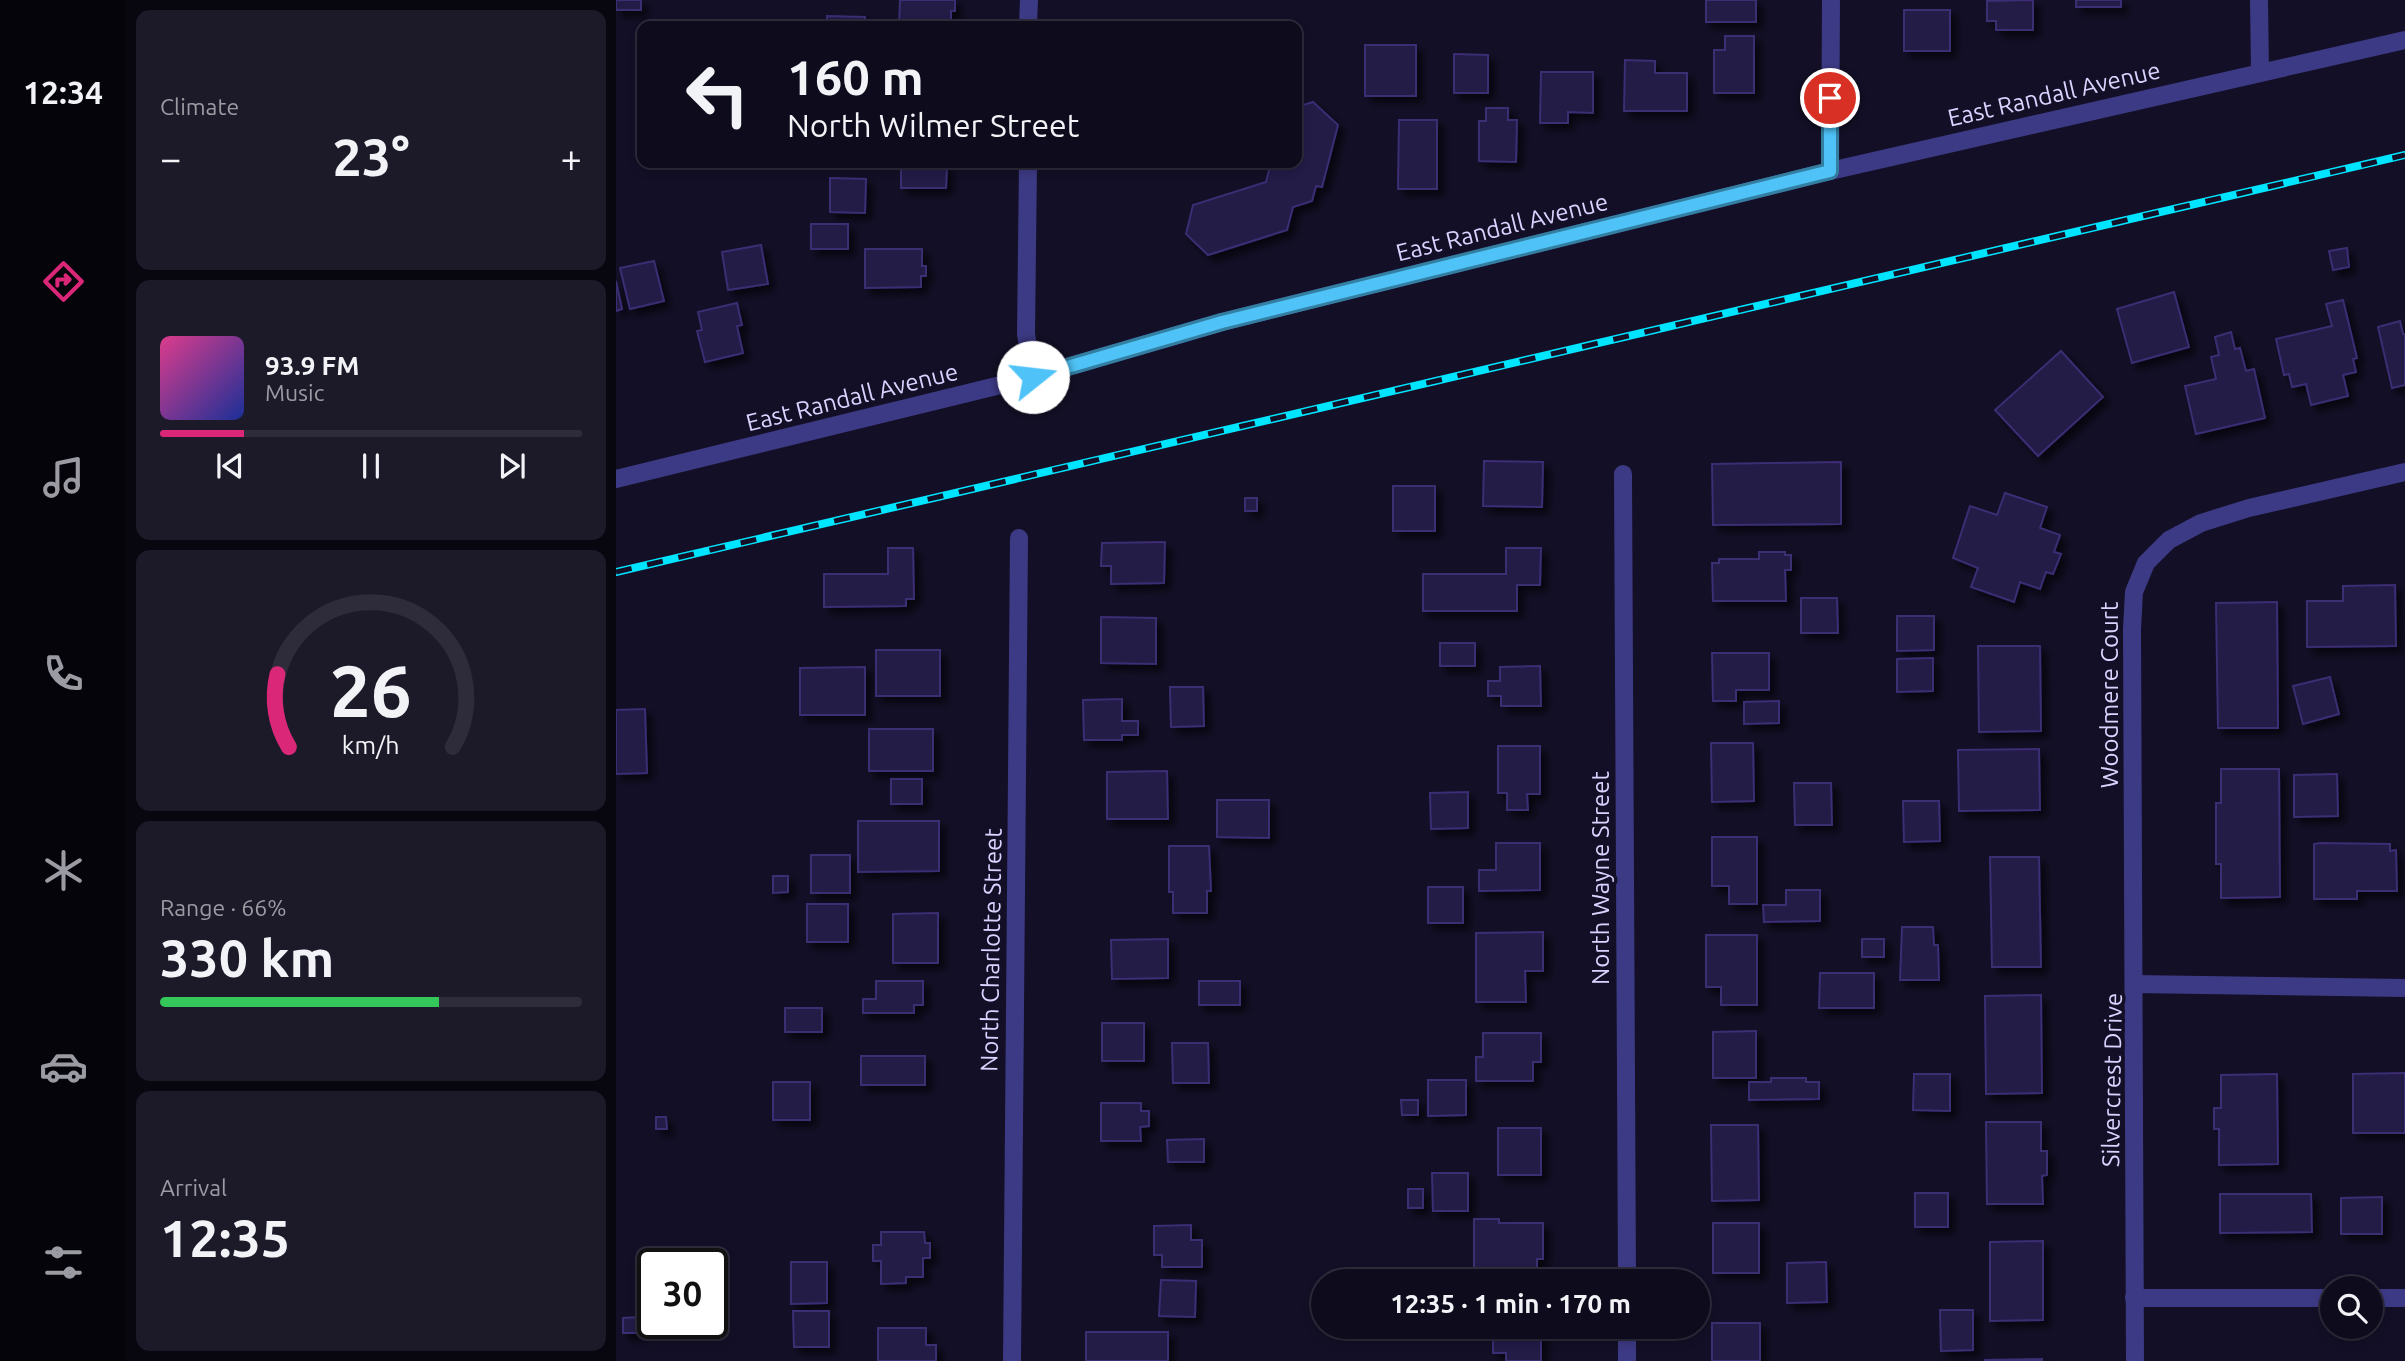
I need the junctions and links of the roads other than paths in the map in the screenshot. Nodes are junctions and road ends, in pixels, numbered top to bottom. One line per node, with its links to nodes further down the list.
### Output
1 (1029, 0): 4 (street)
2 (1831, 0): 8 (street)
3 (2259, 0): 6 (street)
4 (1028, 21)
5 (2405, 40): 6 (street, East Randall Avenue)
6 (2260, 72): 8 (street, East Randall Avenue)
7 (1028, 168): 9 (street)
8 (1830, 171): 9 (street, East Randall Avenue)
9 (1033, 377): 12 (street, East Randall Avenue)
10 (2405, 472): 14 (street, Woodmere Court)
11 (1623, 474): 16 (street, North Wayne Street)
12 (616, 479)
13 (1019, 538): 22 (street, North Charlotte Street)
14 (2134, 984): 15 (street, Silvercrest Drive); 17 (street, Silvercrest Drive)
15 (2405, 988)
16 (1627, 1269)
17 (2134, 1298): 18 (street); 24 (street, Silvercrest Drive)
18 (2320, 1298)
19 (2383, 1298): 20 (street)
20 (2405, 1298)
21 (1627, 1339): 23 (street)
22 (1013, 1361)
23 (1627, 1361)
24 (2134, 1361)

